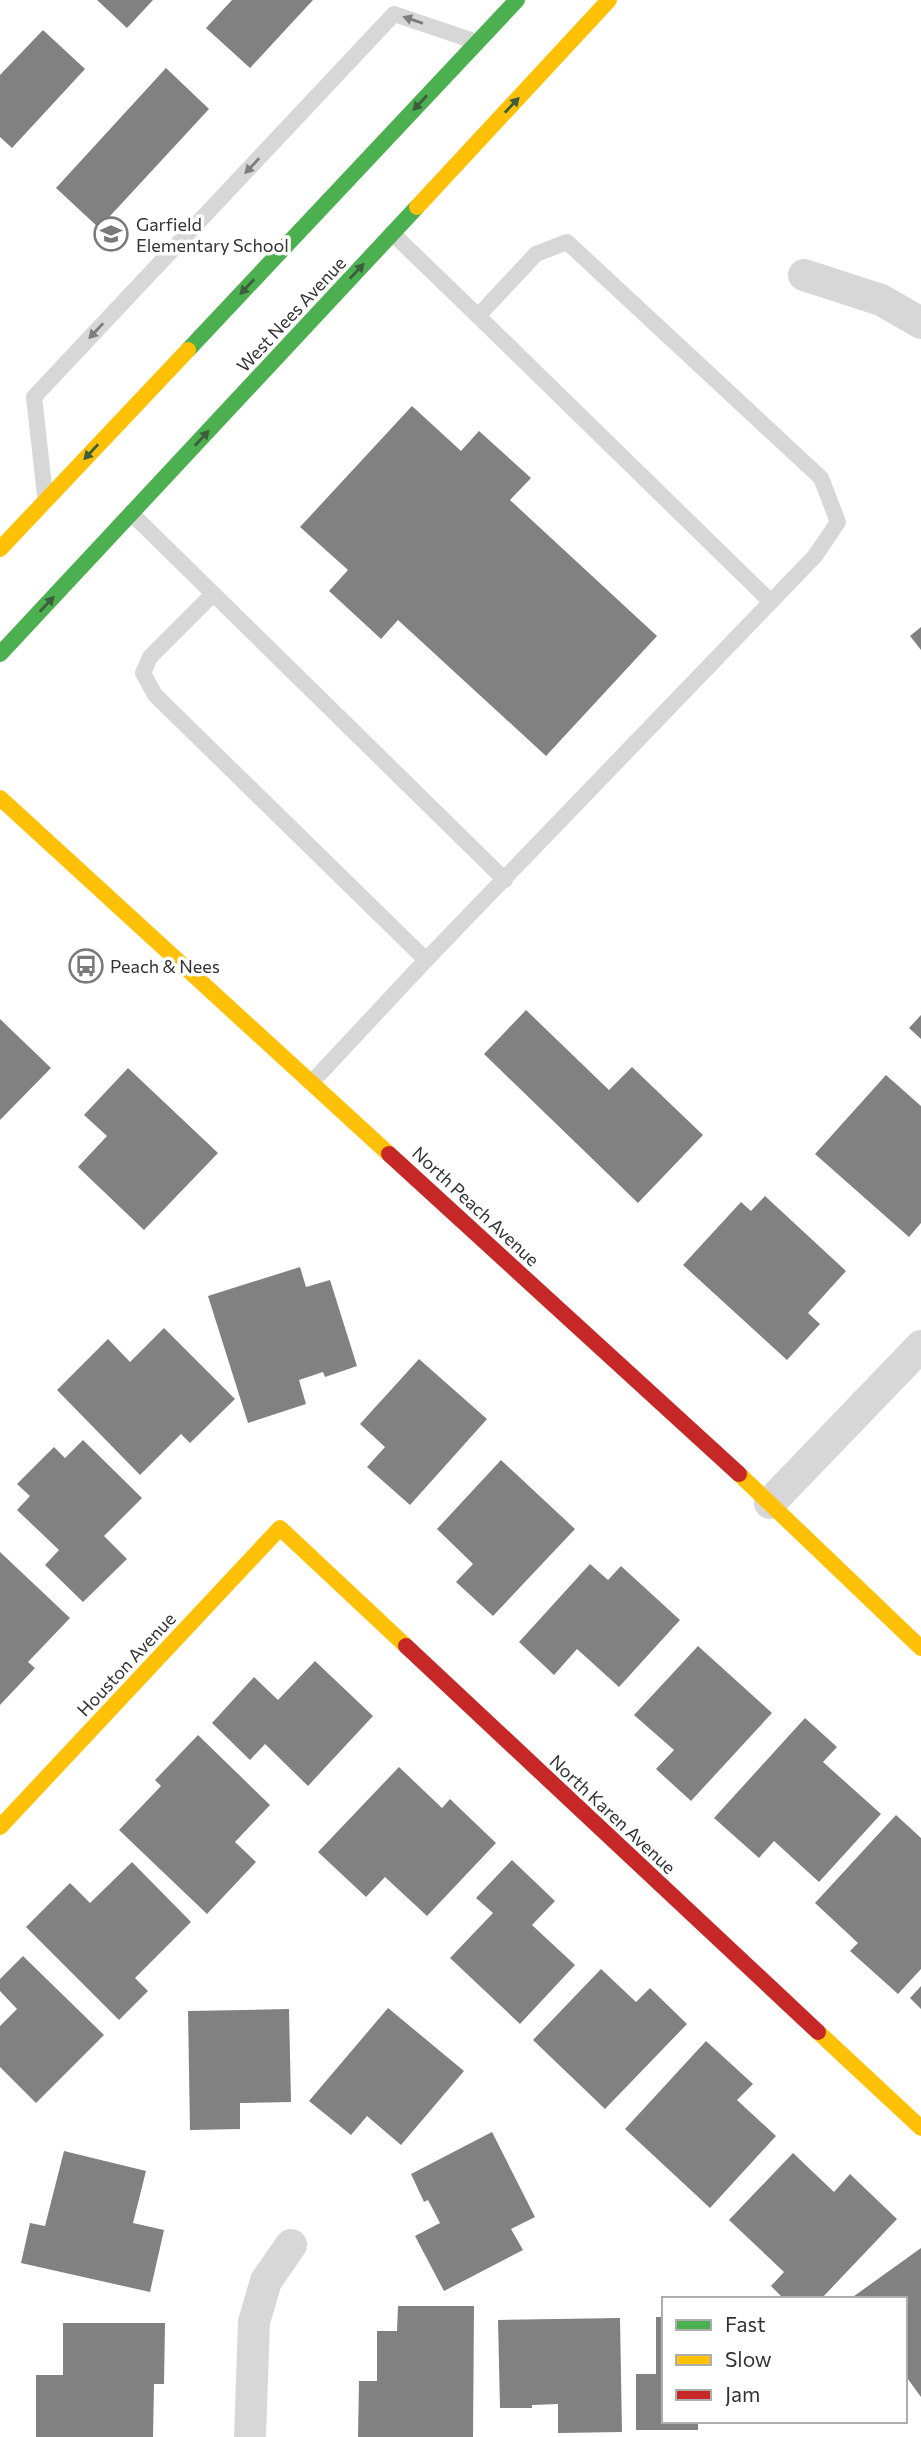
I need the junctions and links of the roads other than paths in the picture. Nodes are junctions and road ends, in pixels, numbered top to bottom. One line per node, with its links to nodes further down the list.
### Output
1 (517, 0): 3 (street)
2 (609, 0): 4 (street, West Nees Avenue, one-way to 2)
3 (477, 41): 8 (street, one-way to 8); 8 (lane, one-way to 8)
4 (392, 233): 6 (lane); 9 (street, West Nees Avenue, one-way to 4)
5 (804, 275): 7 (street)
6 (478, 316): 12 (lane); 12 (lane)
7 (921, 323)
8 (46, 501): 10 (street)
9 (131, 513): 11 (lane); 13 (street, West Nees Avenue, one-way to 9)
10 (0, 549)
11 (214, 594): 15 (lane); 16 (lane)
12 (771, 602): 15 (lane)
13 (0, 654)
14 (0, 798): 17 (street, North Peach Avenue)
15 (505, 880): 16 (lane)
16 (426, 960): 17 (lane)
17 (312, 1082): 19 (street, North Peach Avenue)
18 (921, 1346): 19 (street)
19 (770, 1503): 21 (street, North Peach Avenue)
20 (279, 1528): 22 (street, Houston Avenue); 23 (street, North Karen Avenue)
21 (921, 1648)
22 (0, 1827)
23 (921, 2129)
24 (291, 2245): 25 (street)
25 (250, 2437)

